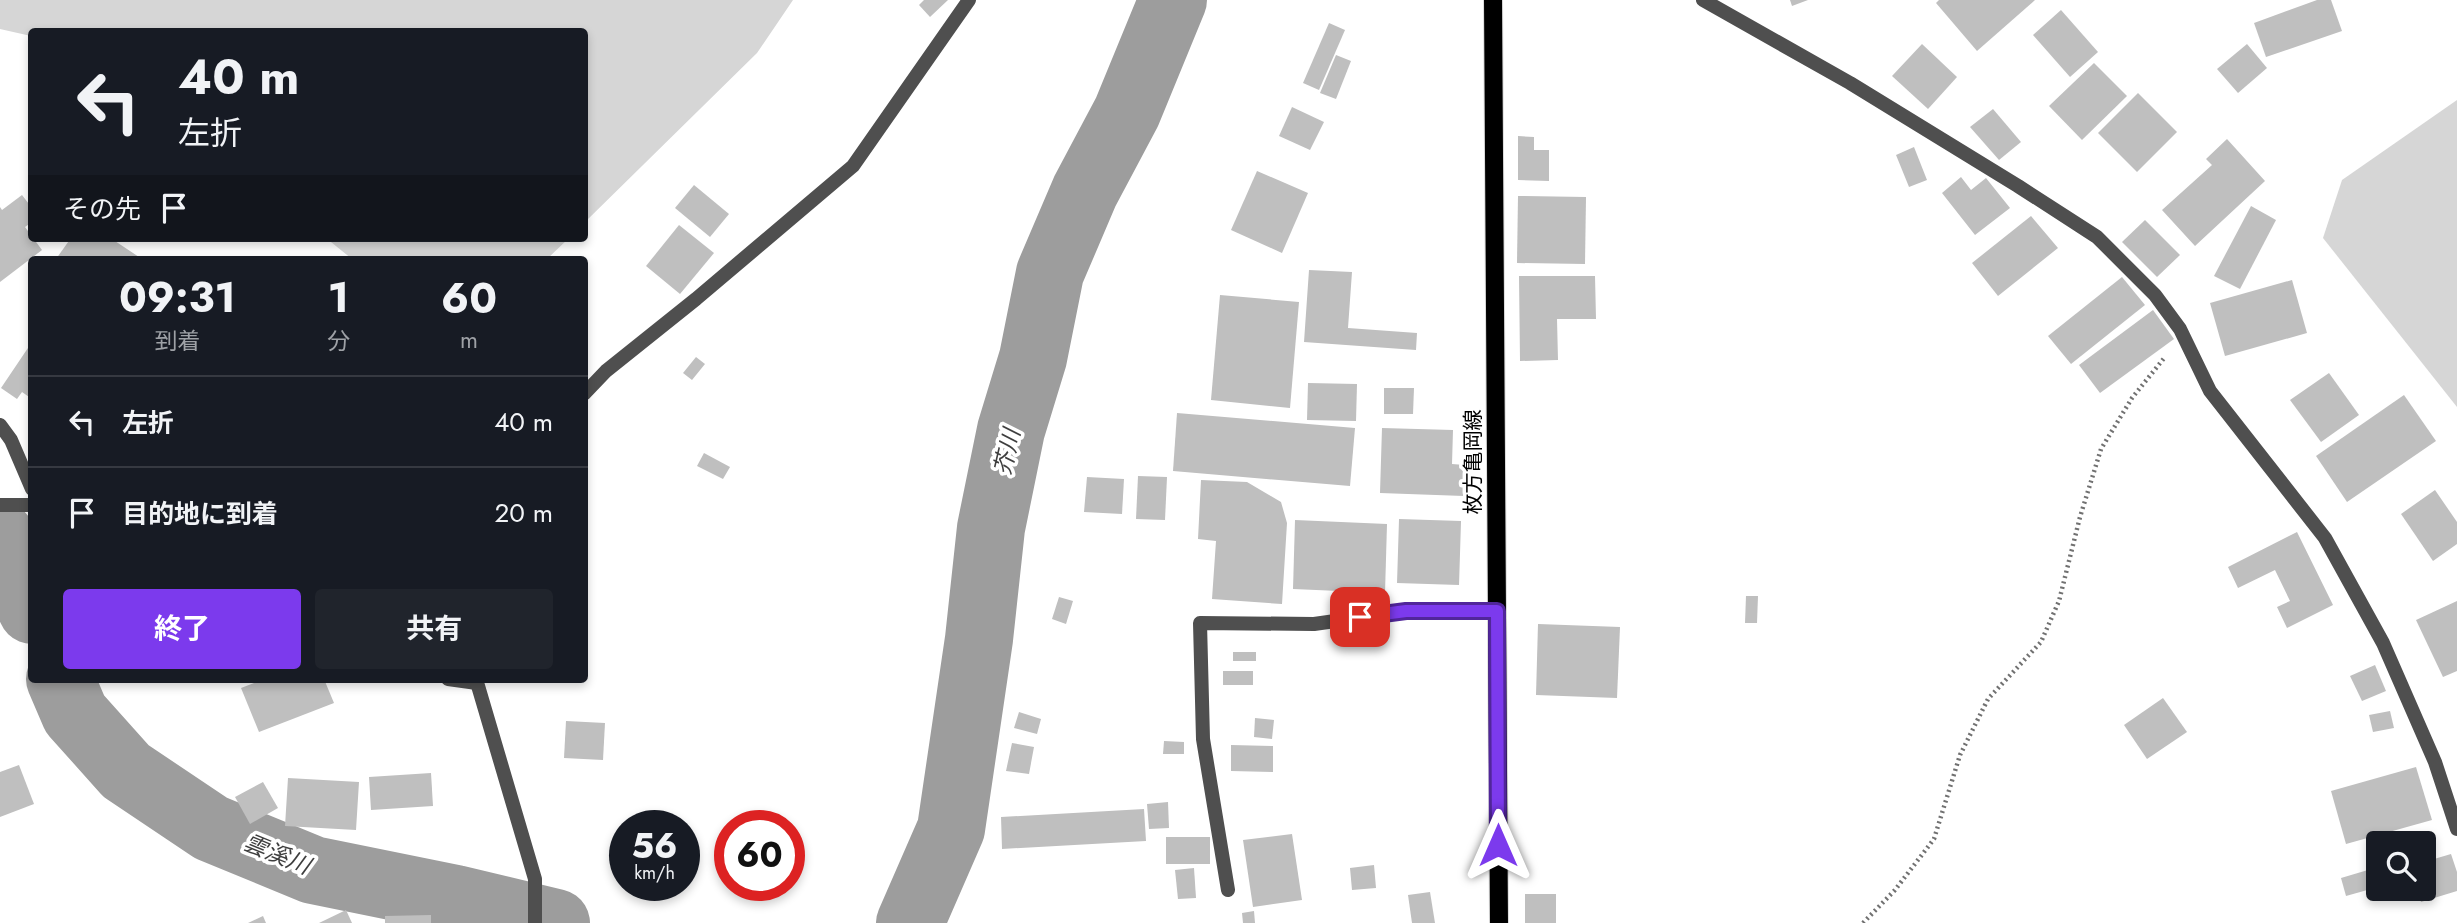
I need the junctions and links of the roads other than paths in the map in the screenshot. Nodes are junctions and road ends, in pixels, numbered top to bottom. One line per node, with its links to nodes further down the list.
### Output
1 (969, 0): 4 (street)
2 (1493, 0): 9 (main road, 枚方亀岡線)
3 (1703, 0): 11 (street)
4 (588, 390)
5 (0, 425): 6 (street)
6 (28, 480)
7 (0, 505): 8 (street)
8 (28, 505)
9 (1497, 611): 12 (street); 14 (main road, 枚方亀岡線)
10 (478, 683): 13 (street)
11 (2457, 829)
12 (1228, 890)
13 (535, 923)
14 (1499, 923)

